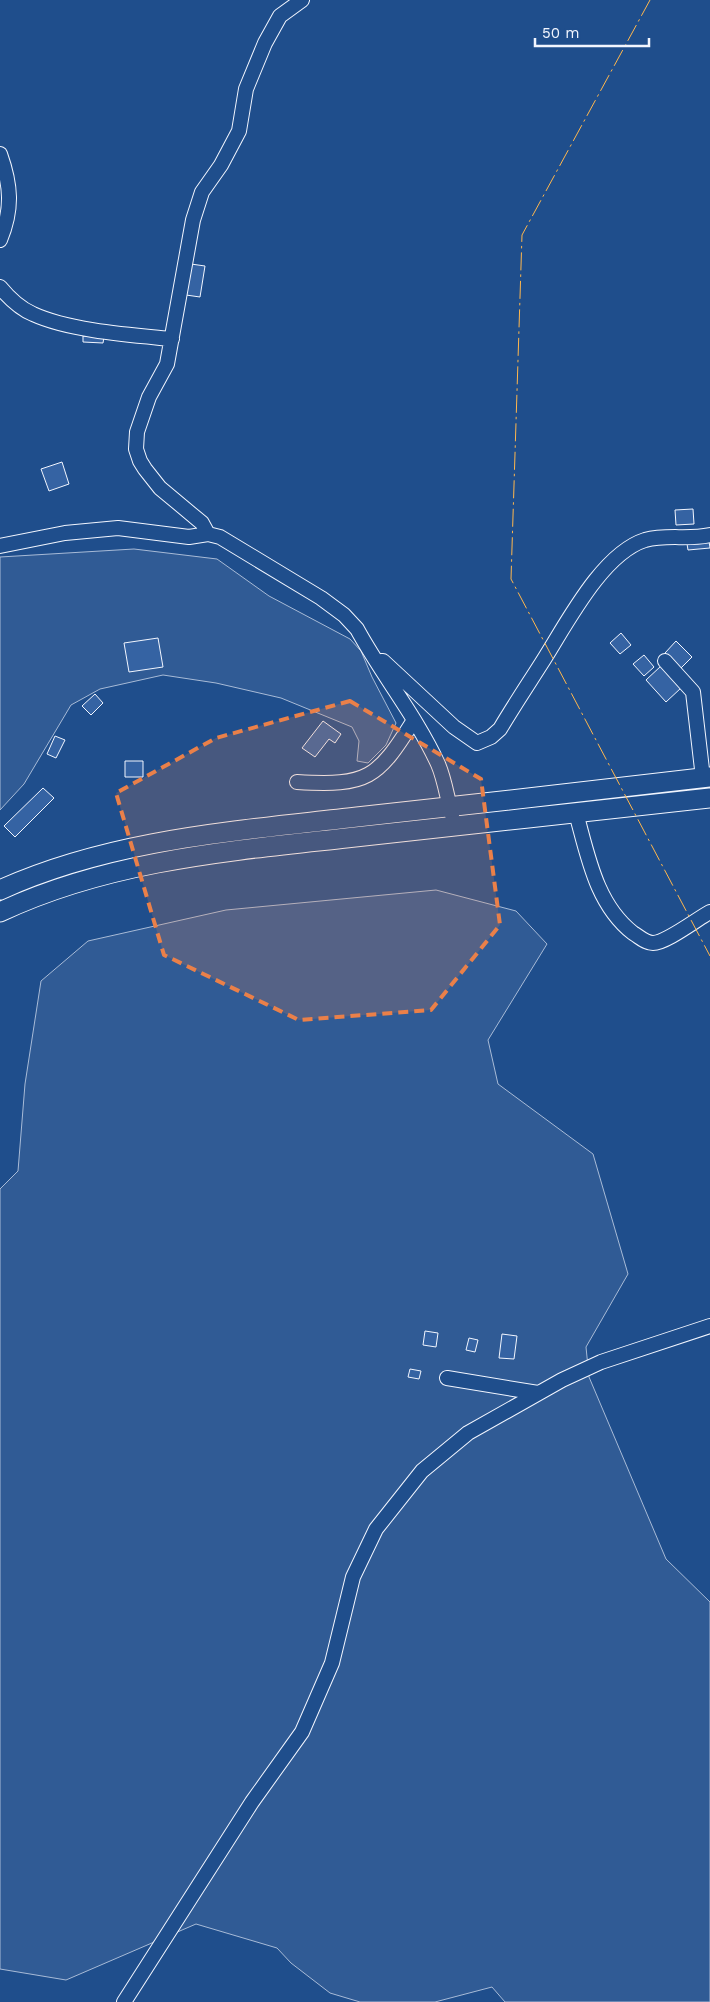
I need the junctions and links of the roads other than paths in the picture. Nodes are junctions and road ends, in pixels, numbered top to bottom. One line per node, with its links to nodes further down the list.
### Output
1 (302, 0): 5 (street)
2 (0, 154): 3 (street)
3 (0, 240)
4 (0, 287): 5 (street)
5 (172, 339): 6 (street)
6 (208, 534): 8 (street); 9 (street)
7 (710, 535): 9 (street)
8 (0, 546)
9 (376, 660): 11 (street)
10 (665, 661): 12 (street)
11 (414, 720): 13 (street); 15 (street)
12 (706, 777): 15 (street)
13 (297, 782)
14 (710, 798): 16 (street)
15 (450, 807): 17 (street); 18 (street)
16 (576, 813): 17 (street); 20 (street)
17 (454, 825): 19 (street)
18 (0, 890)
19 (0, 912)
20 (710, 912)
21 (710, 1326): 23 (street)
22 (448, 1378): 23 (street)
23 (538, 1392): 24 (street)
24 (124, 2002)

